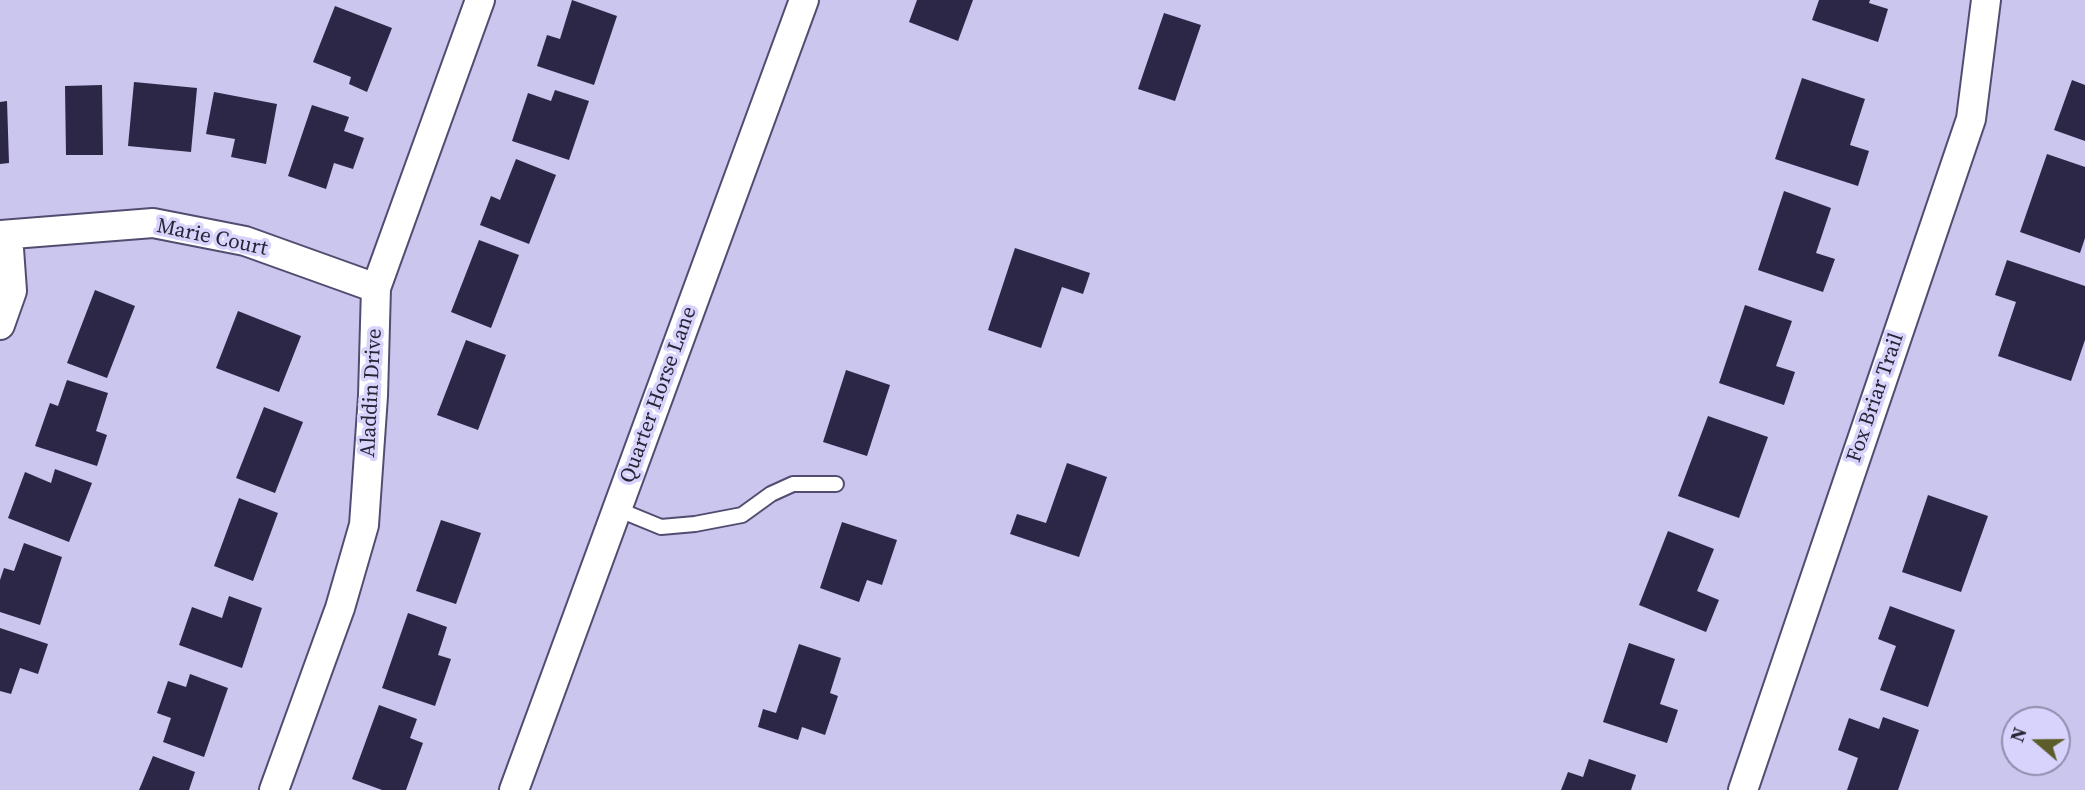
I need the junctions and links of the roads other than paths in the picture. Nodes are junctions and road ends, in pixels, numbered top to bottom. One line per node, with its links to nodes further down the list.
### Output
1 (480, 0): 5 (street, Aladdin Drive)
2 (804, 0): 8 (street, Quarter Horse Lane)
3 (1986, 0): 11 (street, Fox Briar Trail)
4 (4, 235): 5 (street, Marie Court); 6 (street)
5 (376, 288): 9 (street, Aladdin Drive)
6 (0, 325)
7 (836, 484): 8 (lane)
8 (617, 509): 10 (street, Quarter Horse Lane)
9 (275, 790)
10 (514, 790)
11 (1743, 790)

